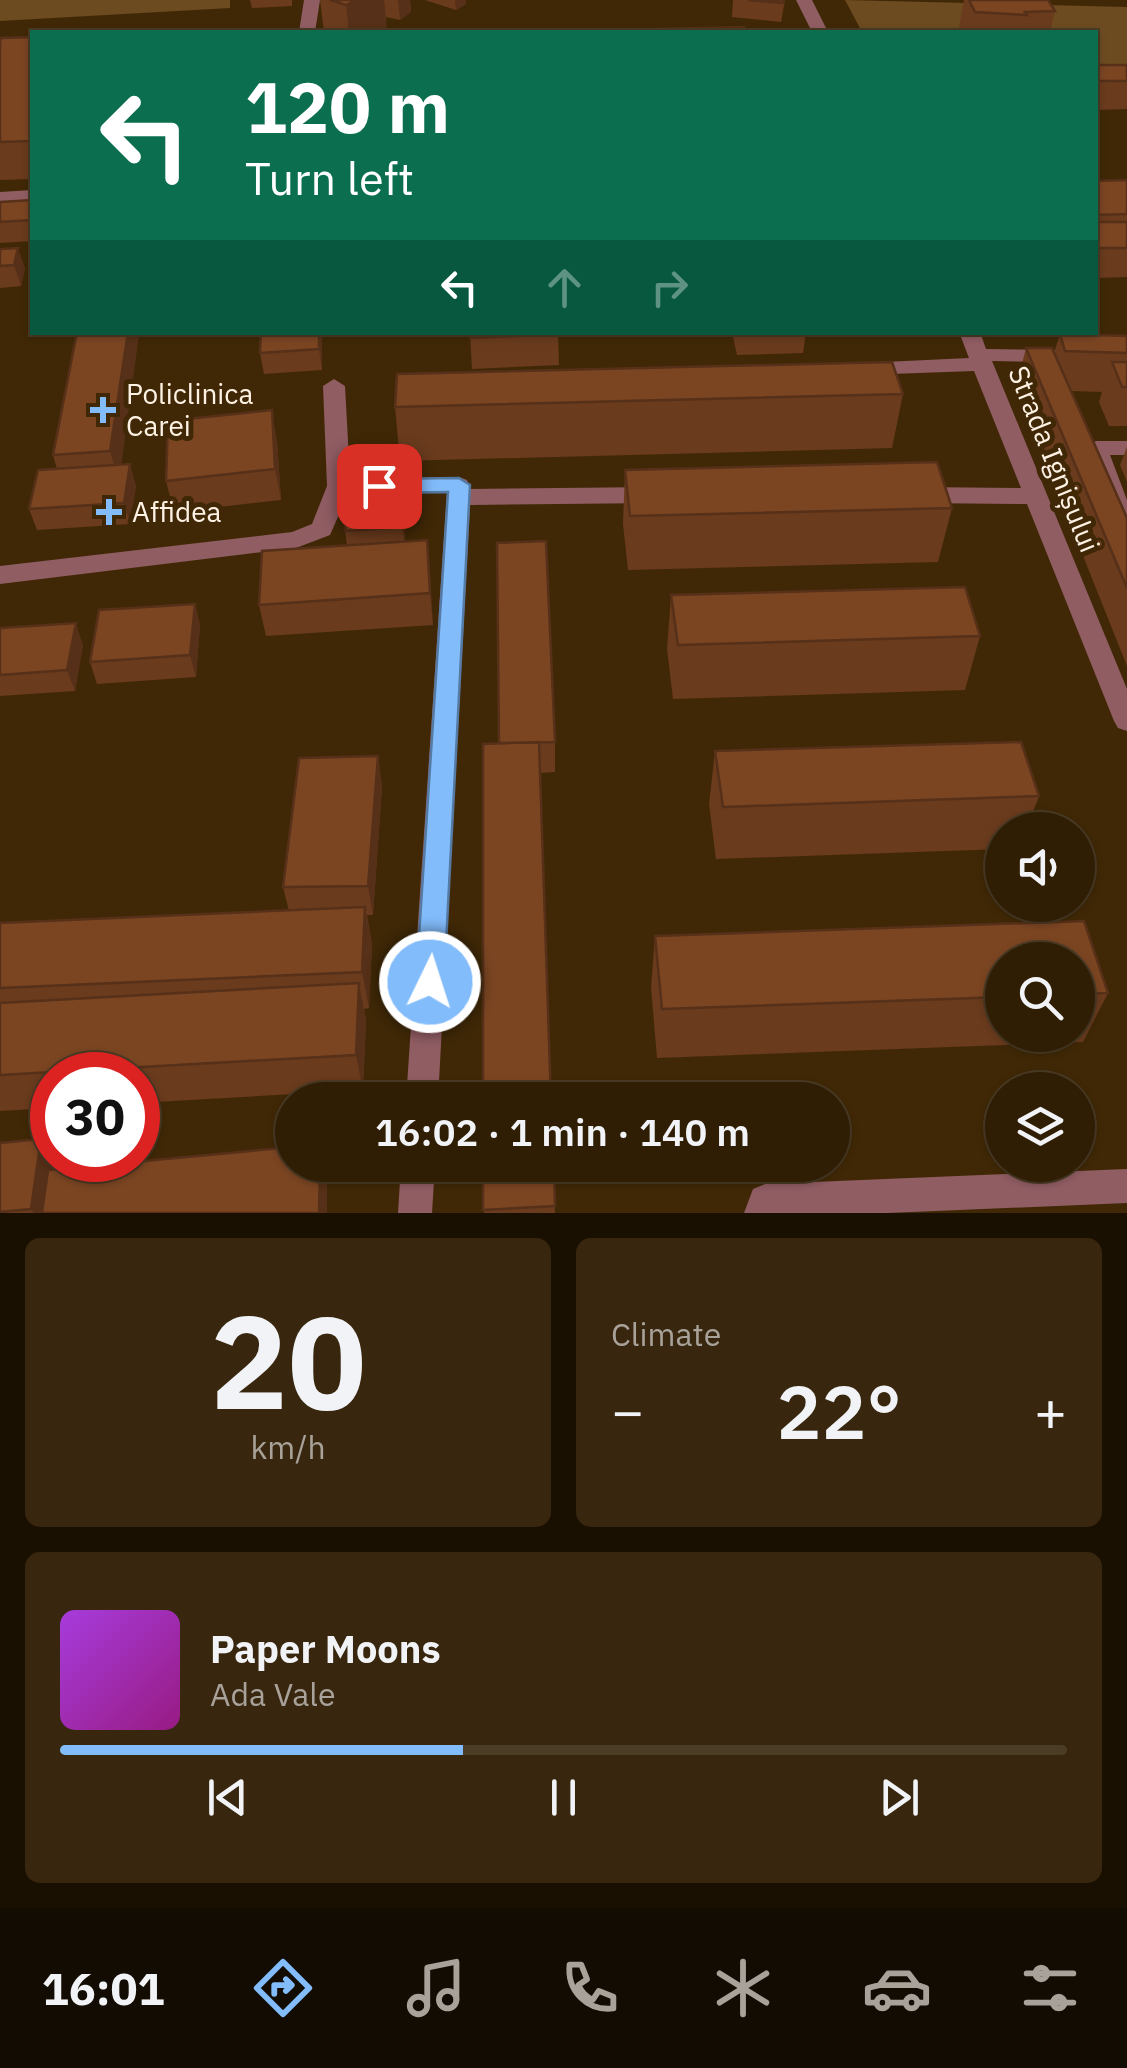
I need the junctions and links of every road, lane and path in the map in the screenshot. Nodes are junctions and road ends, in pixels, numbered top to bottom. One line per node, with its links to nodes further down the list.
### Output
1 (312, 0): 3 (street)
2 (804, 0): 4 (street)
3 (307, 30)
4 (819, 30)
5 (30, 196): 6 (street)
6 (0, 198)
7 (970, 335): 9 (street, Strada Ignișului)
8 (1075, 356): 9 (street)
9 (982, 360): 10 (street); 17 (street, Strada Ignișului)
10 (846, 370)
11 (334, 386): 13 (street)
12 (1127, 448): 18 (street)
13 (340, 486): 14 (street); 20 (street)
14 (459, 491): 15 (street); 22 (street)
15 (686, 496)
16 (881, 496): 17 (street)
17 (1036, 496): 21 (street, Strada Ignișului)
18 (1122, 506): 19 (street)
19 (1127, 532)
20 (0, 574)
21 (1127, 721)
22 (423, 1082)
23 (417, 1182): 25 (street)
24 (1127, 1186): 26 (street)
25 (415, 1213)
26 (761, 1213)

